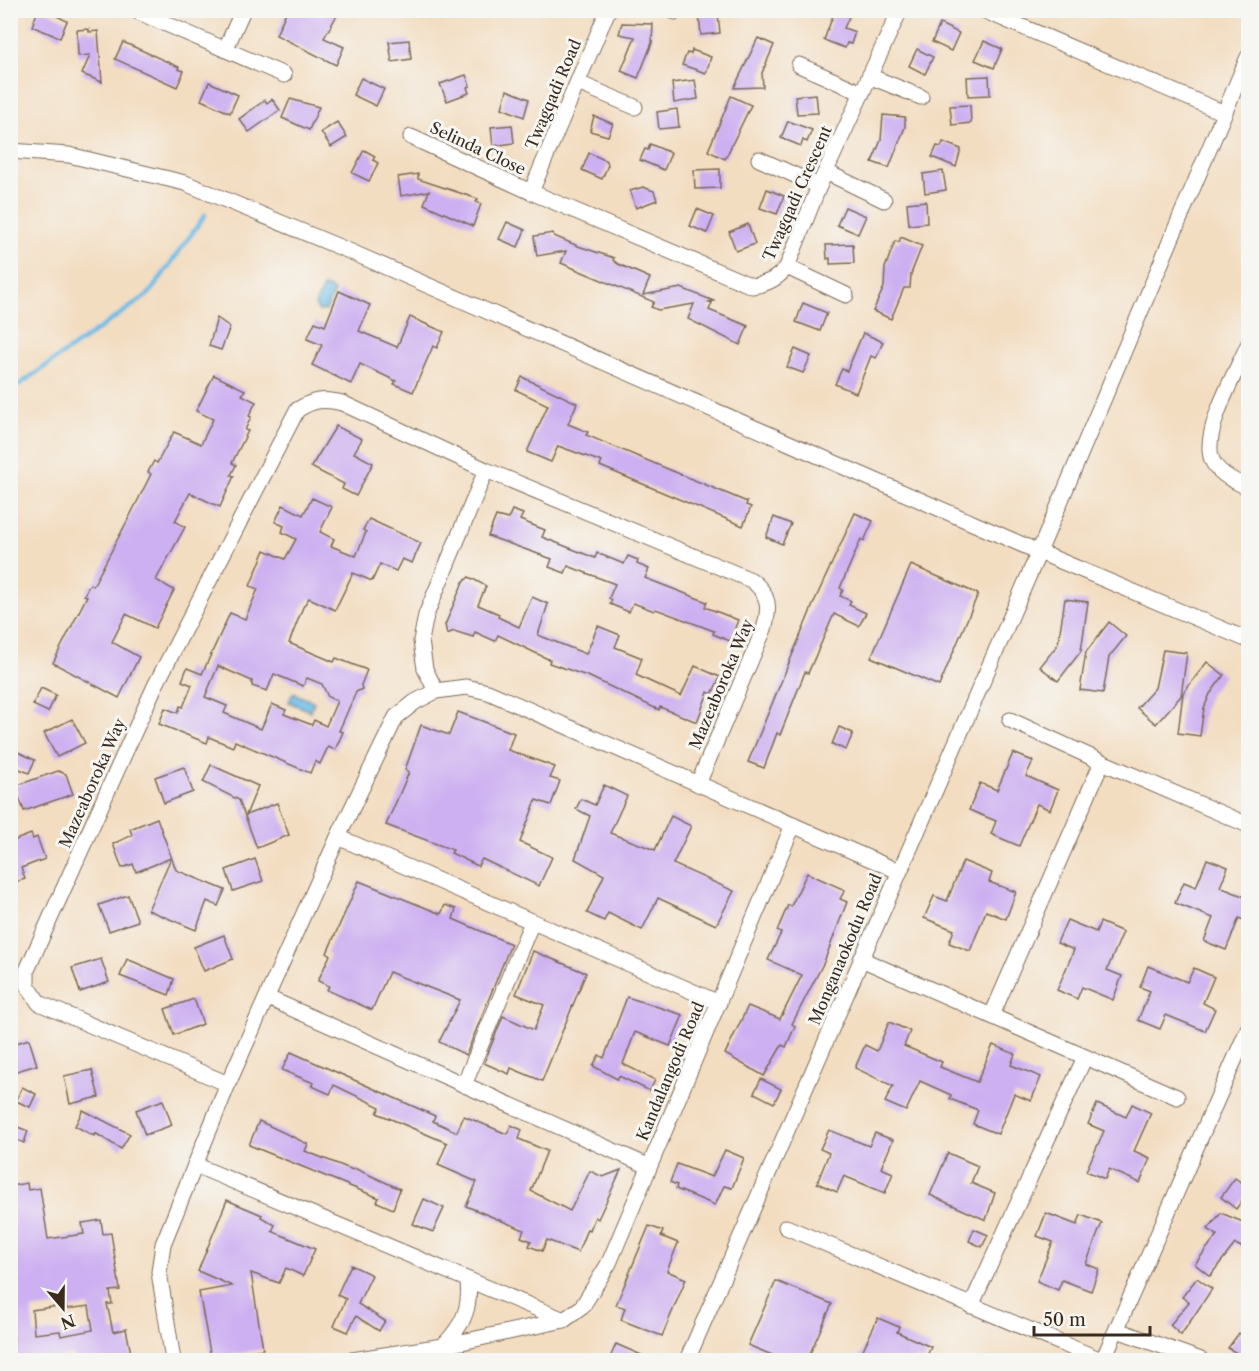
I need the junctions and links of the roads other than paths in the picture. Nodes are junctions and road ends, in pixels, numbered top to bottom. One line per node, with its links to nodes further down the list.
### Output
1 (134, 10): 6 (street)
2 (243, 10): 6 (street)
3 (608, 10): 11 (street, Twagqadi Road)
4 (900, 10): 10 (street, Twagqadi Crescent)
5 (983, 10): 15 (street)
6 (226, 48): 9 (street)
7 (1248, 57): 15 (street, Monganaokodu Road)
8 (799, 65): 12 (street)
9 (284, 75)
10 (869, 76): 12 (street, Twagqadi Crescent); 13 (street)
11 (578, 83): 14 (street); 20 (street, Twagqadi Road)
12 (862, 93): 19 (street, Twagqadi Crescent)
13 (921, 97)
14 (635, 107)
15 (1224, 113): 27 (street, Monganaokodu Road)
16 (411, 137): 20 (street, Selinda Close)
17 (10, 151): 27 (street)
18 (759, 159): 19 (street)
19 (822, 179): 21 (street); 22 (street, Twagqadi Crescent)
20 (531, 192): 22 (street, Twagqadi Crescent)
21 (884, 200)
22 (787, 267): 23 (street)
23 (846, 295)
24 (1248, 345): 26 (street)
25 (486, 470): 29 (street); 32 (street, Mazeaboroka Way); 44 (street, Mazeaboroka Way)
26 (1248, 488)
27 (1039, 552): 28 (street); 36 (street, Monganaokodu Road)
28 (1248, 640)
29 (436, 691): 32 (street); 35 (street)
30 (1010, 720): 31 (street)
31 (1102, 762): 34 (street); 41 (street)
32 (698, 784): 33 (street)
33 (793, 825): 36 (street); 40 (street, Kandalangodi Road)
34 (1248, 825)
35 (338, 837): 37 (street); 39 (street)
36 (898, 871): 38 (street, Monganaokodu Road)
37 (532, 922): 40 (street); 45 (street)
38 (861, 959): 41 (street); 57 (street, Monganaokodu Road)
39 (268, 998): 44 (street); 45 (street)
40 (719, 1003): 48 (street, Kandalangodi Road)
41 (992, 1015): 43 (street)
42 (1248, 1029): 53 (street)
43 (1085, 1056): 46 (street); 51 (street)
44 (228, 1084): 47 (street)
45 (464, 1085): 48 (street)
46 (1177, 1097)
47 (195, 1164): 50 (street); 55 (street)
48 (648, 1166): 52 (street, Kandalangodi Road)
49 (786, 1227): 51 (street)
50 (468, 1281): 52 (street); 54 (street)
51 (970, 1306): 58 (street)
52 (564, 1320): 54 (street)
53 (1117, 1330): 58 (street); 59 (street)
54 (443, 1346): 56 (street)
55 (173, 1360)
56 (352, 1360)
57 (687, 1360)
58 (1102, 1360)
59 (1201, 1360)

